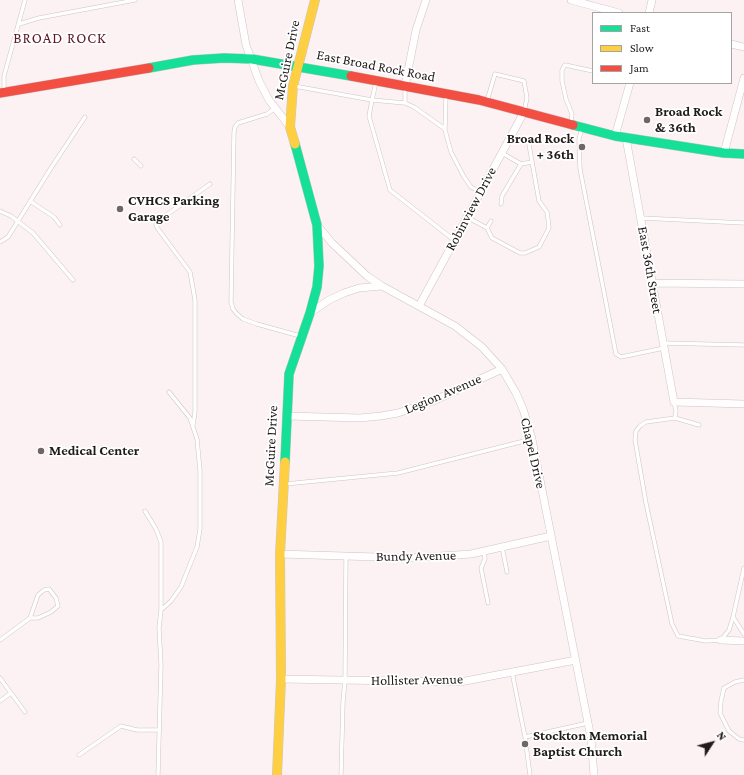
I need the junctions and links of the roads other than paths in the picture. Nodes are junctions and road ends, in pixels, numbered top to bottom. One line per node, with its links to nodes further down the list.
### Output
1 (25, 0): 10 (lane)
2 (135, 0): 10 (lane)
3 (238, 0): 13 (street, McGuire Drive)
4 (315, 0): 14 (street, McGuire Drive)
5 (426, 0): 20 (street)
6 (571, 0): 8 (street)
7 (652, 0): 9 (street)
8 (615, 12)
9 (649, 12)
10 (19, 24): 21 (lane)
11 (732, 44): 12 (street)
12 (744, 47)
13 (252, 59): 14 (street, East Broad Rock Road); 21 (street, East Broad Rock Road); 26 (street, McGuire Drive)
14 (298, 66): 17 (street, East Broad Rock Road); 19 (street, McGuire Drive)
15 (592, 71): 29 (lane)
16 (744, 78): 37 (street)
17 (376, 80): 20 (street, East Broad Rock Road); 23 (lane)
18 (630, 84): 33 (street)
19 (293, 86): 23 (lane); 30 (street, McGuire Drive)
20 (405, 86): 22 (street, East Broad Rock Road); 25 (lane)
21 (2, 93)
22 (446, 94): 24 (street, East Broad Rock Road); 32 (lane)
23 (372, 100): 25 (lane); 56 (lane)
24 (487, 102): 27 (street, East Broad Rock Road); 27 (lane)
25 (405, 103): 32 (lane)
26 (275, 108): 30 (street, McGuire Drive); 64 (lane)
27 (524, 112): 29 (street, East Broad Rock Road); 36 (street, Robinview Drive)
28 (85, 117): 45 (lane)
29 (571, 125): 31 (street, East Broad Rock Road)
30 (290, 127): 54 (street, McGuire Drive)
31 (582, 128): 33 (street, East Broad Rock Road); 65 (lane)
32 (444, 129): 44 (lane)
33 (615, 136): 34 (street, East Broad Rock Road)
34 (626, 138): 37 (street, East Broad Rock Road); 49 (street, East 36th Street)
35 (528, 139): 40 (lane)
36 (502, 153): 41 (lane); 44 (street, Robinview Drive)
37 (724, 153): 38 (street, East Broad Rock Road)
38 (744, 154)
39 (134, 159): 42 (lane)
40 (532, 162): 41 (lane); 55 (lane)
41 (521, 164): 46 (lane)
42 (141, 166)
43 (210, 184): 74 (lane)
44 (481, 192): 48 (street, Robinview Drive)
45 (30, 201): 50 (lane); 53 (lane)
46 (501, 204)
47 (0, 211): 50 (lane)
48 (467, 217): 55 (lane); 56 (street, Robinview Drive)
49 (640, 218): 52 (lane); 59 (street, East 36th Street)
50 (17, 221): 57 (lane); 58 (lane)
51 (491, 221): 55 (lane)
52 (744, 223)
53 (60, 225)
54 (317, 225): 61 (street, Chapel Drive); 63 (street, McGuire Drive)
55 (487, 228)
56 (454, 240): 62 (street, Robinview Drive)
57 (0, 242)
58 (73, 280)
59 (652, 283): 60 (street); 65 (street, East 36th Street)
60 (744, 284)
61 (382, 286): 62 (street, Chapel Drive); 63 (street)
62 (419, 306): 67 (street, Chapel Drive)
63 (310, 313): 64 (street, McGuire Drive)
64 (301, 336): 71 (street, McGuire Drive)
65 (664, 345): 66 (lane); 69 (street, East 36th Street)
66 (744, 345)
67 (502, 369): 71 (street, Legion Avenue); 75 (street, Chapel Drive)
68 (169, 392): 74 (lane)
69 (674, 402): 70 (street); 72 (lane)
70 (744, 404)
71 (287, 416): 76 (street, McGuire Drive)
72 (675, 418): 73 (lane); 91 (lane)
73 (699, 425)
74 (193, 426): 86 (lane)
75 (532, 439): 76 (lane); 78 (street, Chapel Drive)
76 (284, 484): 81 (street, McGuire Drive)
77 (145, 511): 86 (lane)
78 (550, 536): 79 (street, Bundy Avenue); 93 (street, Chapel Drive)
79 (502, 547): 80 (street, Bundy Avenue); 84 (lane)
80 (484, 552): 82 (street, Bundy Avenue); 85 (lane)
81 (280, 554): 82 (street, Bundy Avenue); 96 (street, McGuire Drive)
82 (346, 556): 97 (lane)
83 (744, 568): 87 (lane)
84 (507, 572)
85 (488, 603)
86 (161, 610): 103 (lane)
87 (733, 617): 89 (lane); 91 (lane)
88 (30, 618): 88 (lane); 90 (lane)
89 (744, 634)
90 (0, 640)
91 (721, 640): 92 (street)
92 (744, 641)
93 (576, 660): 94 (street, Hollister Avenue); 102 (street, Chapel Drive)
94 (512, 672): 97 (street, Hollister Avenue); 104 (lane)
95 (0, 678): 99 (lane)
96 (281, 679): 97 (street, Hollister Avenue); 108 (street, McGuire Drive)
97 (345, 680): 109 (lane)
98 (744, 680): 105 (lane)
99 (11, 693): 100 (lane); 101 (lane)
100 (0, 701)
101 (25, 712)
102 (588, 723): 104 (lane); 111 (street, Chapel Drive)
103 (159, 730): 106 (lane); 107 (lane)
104 (525, 737): 110 (lane)
105 (744, 740)
106 (79, 755)
107 (158, 775)
108 (277, 775)
109 (341, 775)
110 (530, 775)
111 (594, 775)

